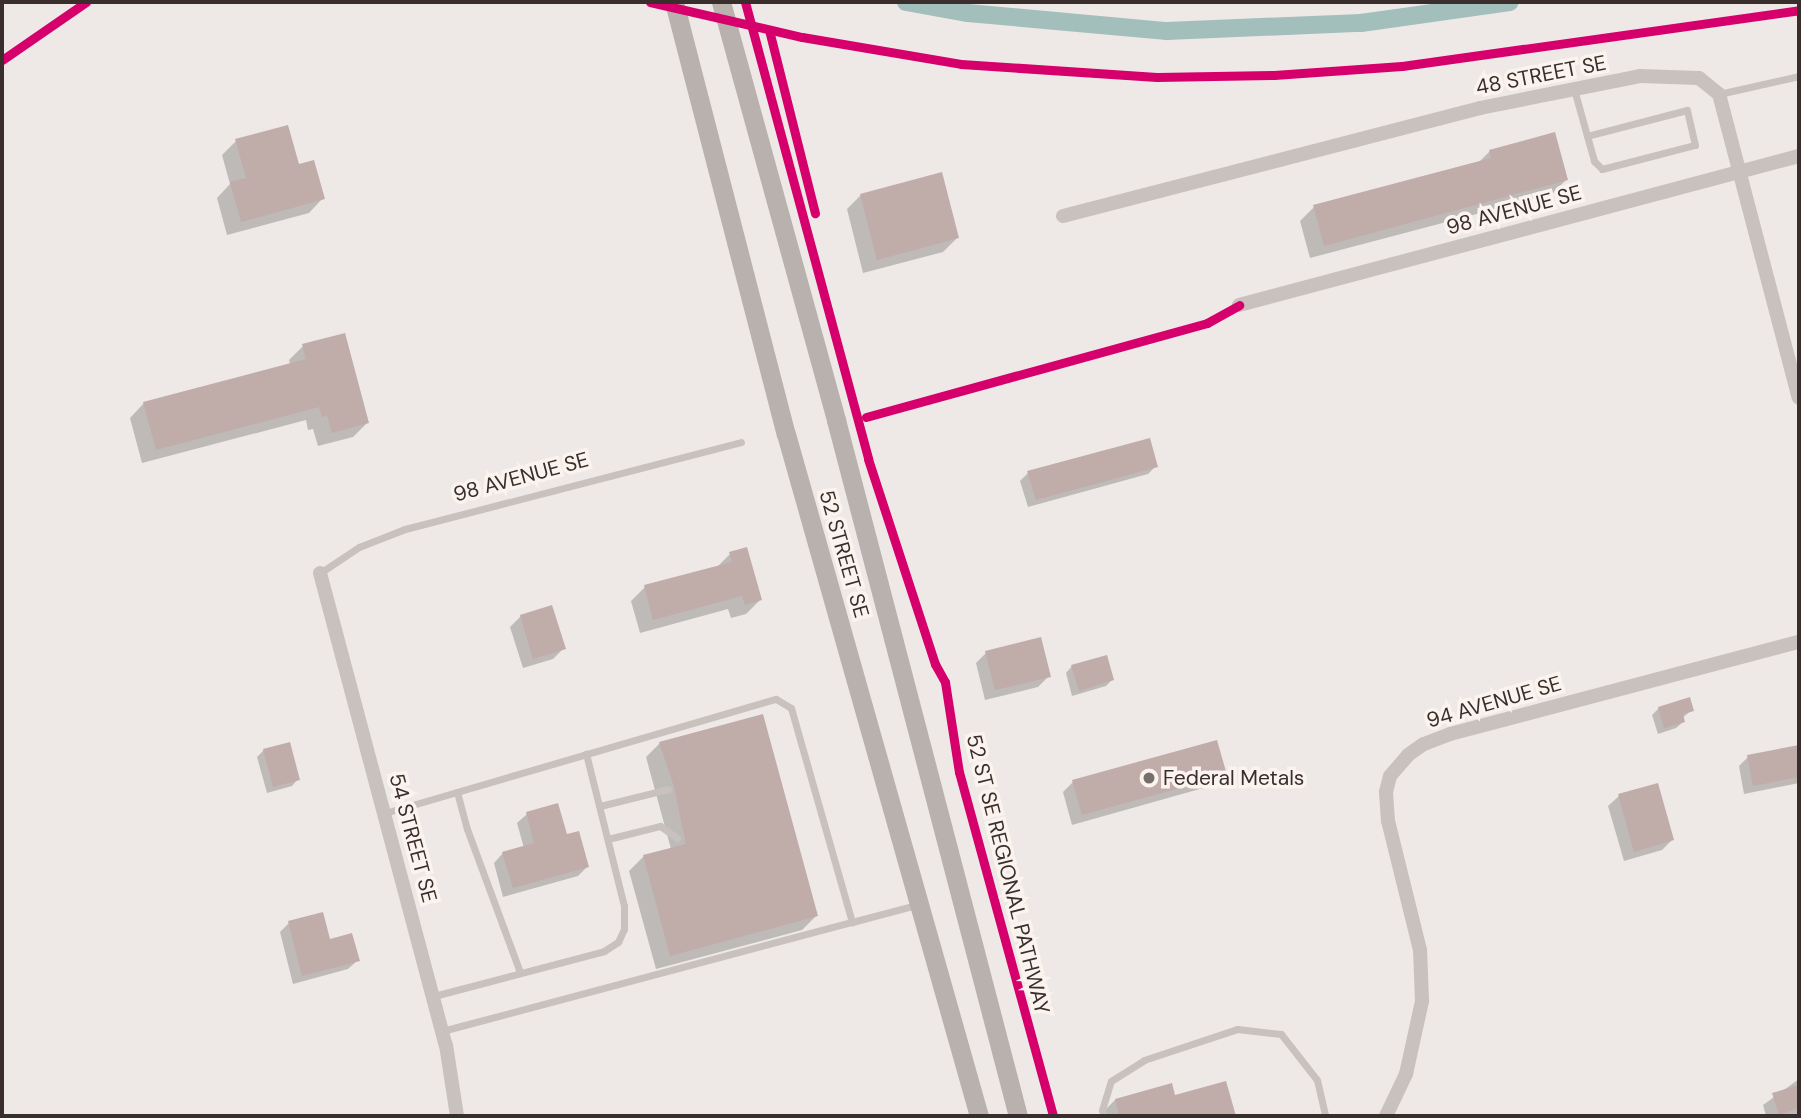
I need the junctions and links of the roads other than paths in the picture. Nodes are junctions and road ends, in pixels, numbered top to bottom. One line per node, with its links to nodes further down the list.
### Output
1 (674, 2): 23 (main road, 52 STREET SE)
2 (721, 2): 30 (main road, 52 STREET SE)
3 (1799, 76): 5 (lane)
4 (1574, 89): 5 (street, 48 STREET SE); 6 (lane); 9 (street, 48 STREET SE)
5 (1719, 94): 8 (street)
6 (1587, 136): 6 (lane)
7 (1799, 156): 8 (street, 98 AVENUE SE)
8 (1739, 172): 10 (street, 98 AVENUE SE); 11 (street)
9 (1063, 216)
10 (1239, 305)
11 (1796, 377): 12 (street)
12 (1799, 398)
13 (741, 442): 14 (lane, 98 AVENUE SE)
14 (320, 573): 20 (street, 54 STREET SE)
15 (1799, 642): 33 (street, 94 AVENUE SE)
16 (586, 754): 18 (lane); 19 (lane); 24 (lane)
17 (668, 789): 19 (lane)
18 (457, 792): 20 (lane); 25 (lane)
19 (600, 806): 22 (lane)
20 (385, 813): 26 (street, 54 STREET SE)
21 (677, 838): 22 (lane)
22 (608, 839): 25 (lane)
23 (919, 904): 24 (lane); 29 (main road, 52 STREET SE)
24 (852, 922): 27 (lane)
25 (520, 972): 26 (lane)
26 (433, 996): 27 (street, 54 STREET SE)
27 (442, 1031): 28 (street, 54 STREET SE)
28 (457, 1116)
29 (979, 1116)
30 (1018, 1116)
31 (1104, 1116): 32 (lane)
32 (1324, 1116)
33 (1386, 1116)

